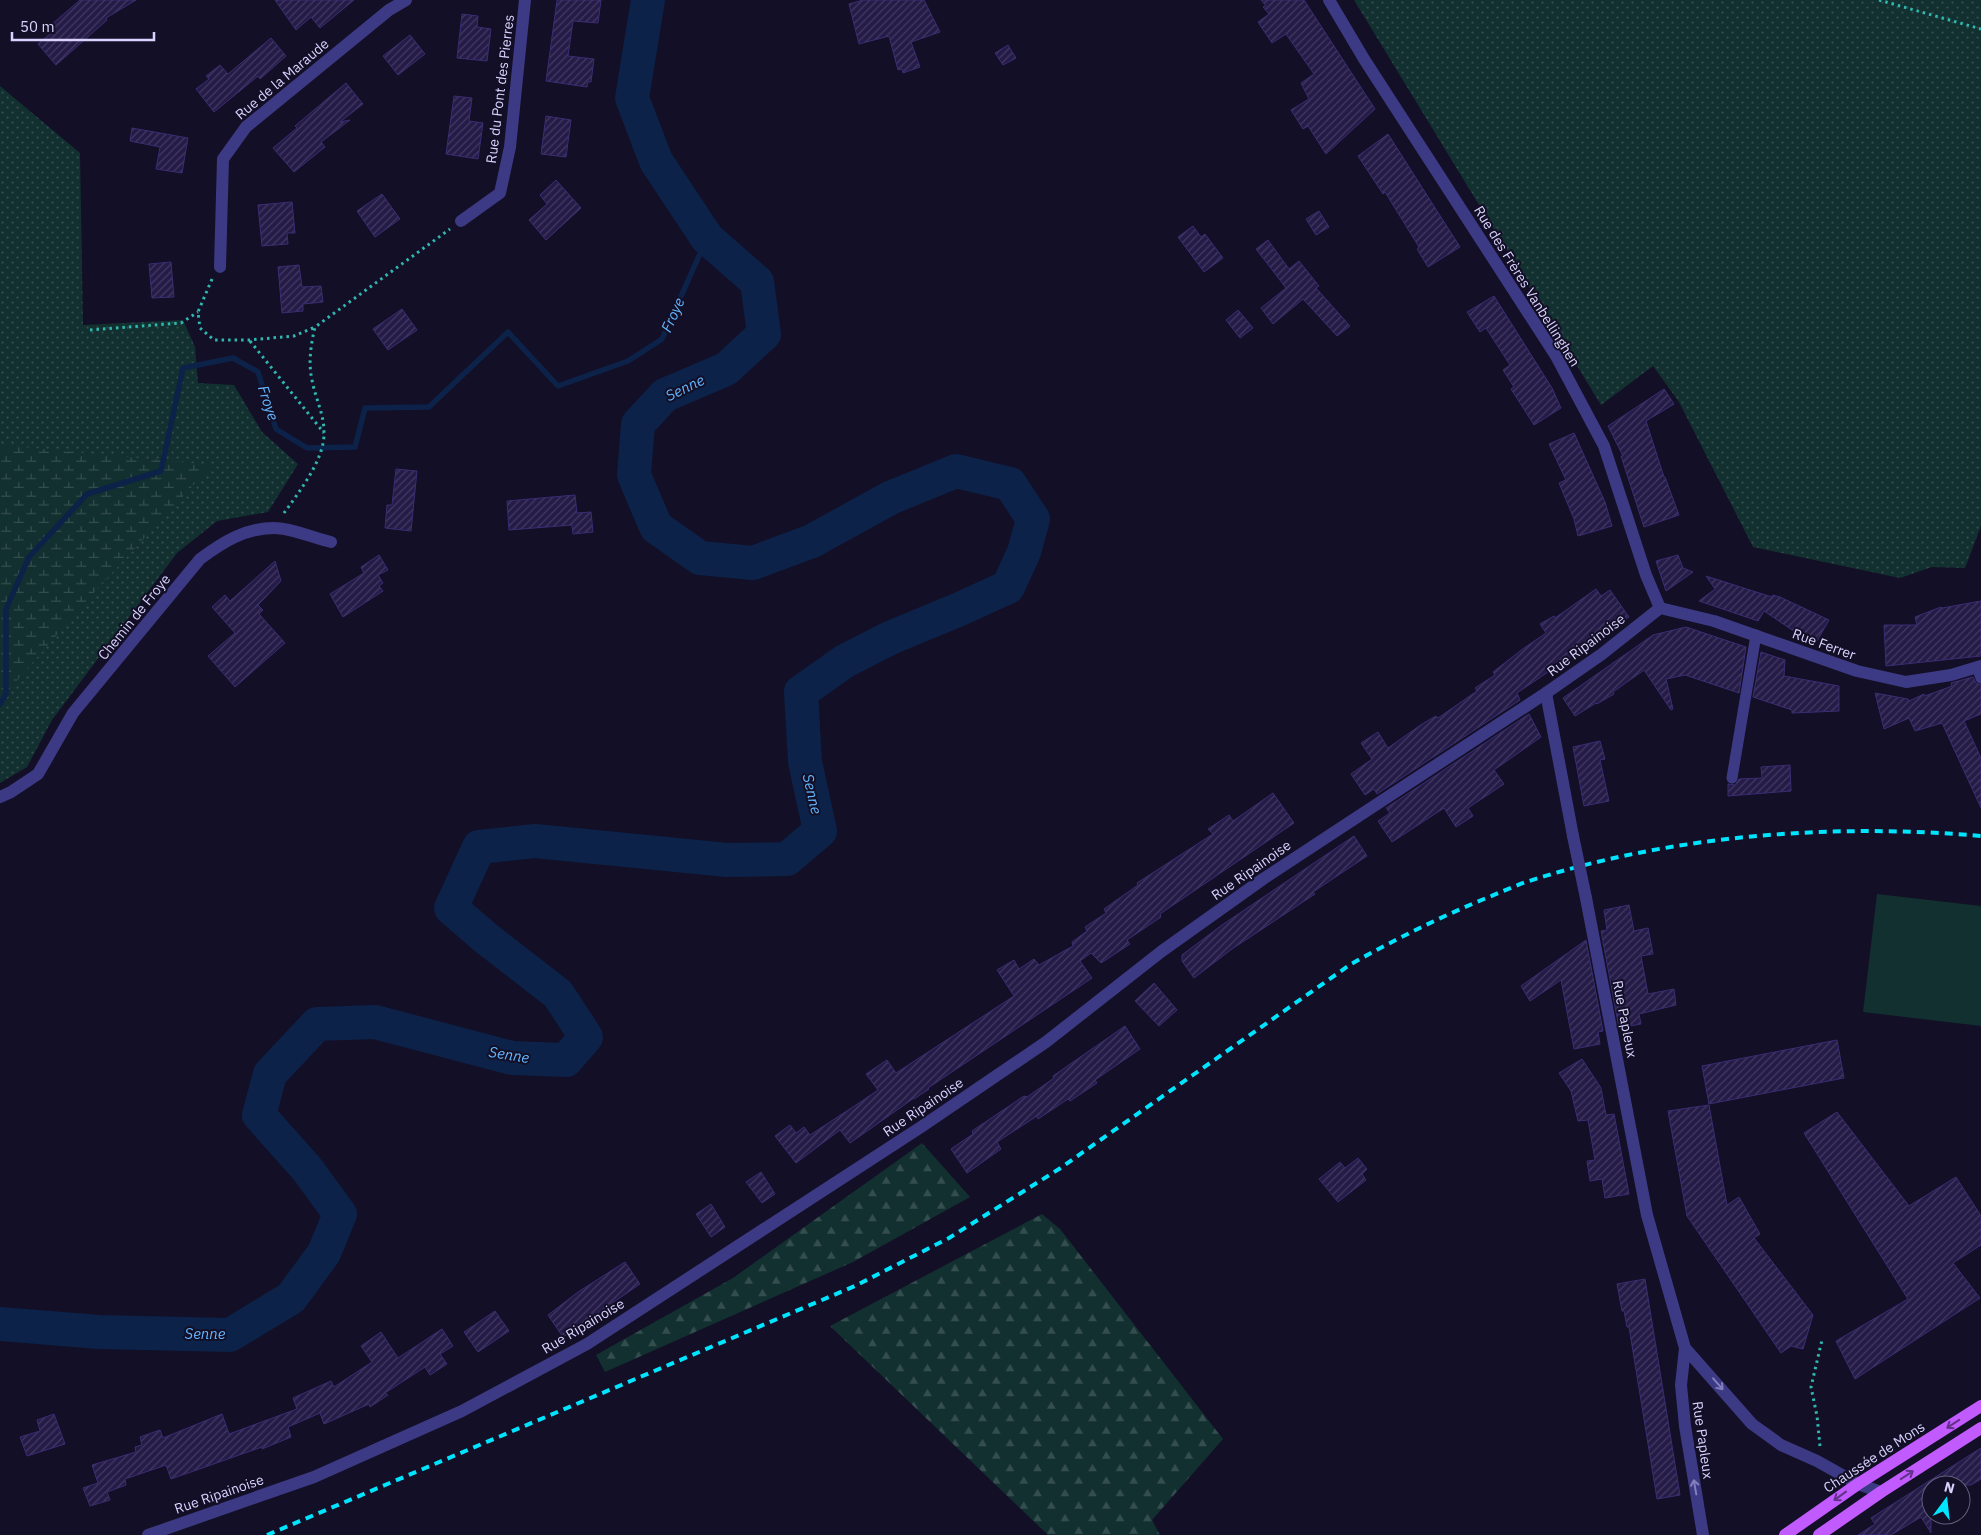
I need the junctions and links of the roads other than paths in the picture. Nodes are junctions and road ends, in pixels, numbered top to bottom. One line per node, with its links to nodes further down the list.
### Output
1 (406, 0): 5 (street, Rue de la Maraude)
2 (525, 0): 4 (street, Rue du Pont des Pierres)
3 (1329, 0): 7 (street, Rue des Frères Vanbellinghen)
4 (461, 221)
5 (220, 267)
6 (331, 542): 12 (street, Chemin de Froye)
7 (1660, 608): 8 (street, Rue Ferrer); 10 (street, Rue Ripainoise)
8 (1756, 635): 9 (street, Rue Ferrer); 11 (lane)
9 (1980, 670)
10 (1546, 693): 13 (street, Rue Papleux, bridge); 18 (street, Rue Ripainoise)
11 (1732, 778)
12 (0, 797)
13 (1685, 1348): 16 (street, Rue Papleux, one-way to 16); 19 (street, Rue Papleux, one-way to 13)
14 (1981, 1406): 16 (main road, Chaussée de Mons, one-way to 16)
15 (1981, 1428): 17 (main road, one-way to 15)
16 (1858, 1484): 17 (street, Rue Papleux); 20 (main road, Chaussée de Mons, one-way to 20)
17 (1881, 1492): 21 (main road)
18 (148, 1535)
19 (1704, 1535)
20 (1785, 1535)
21 (1818, 1535)

